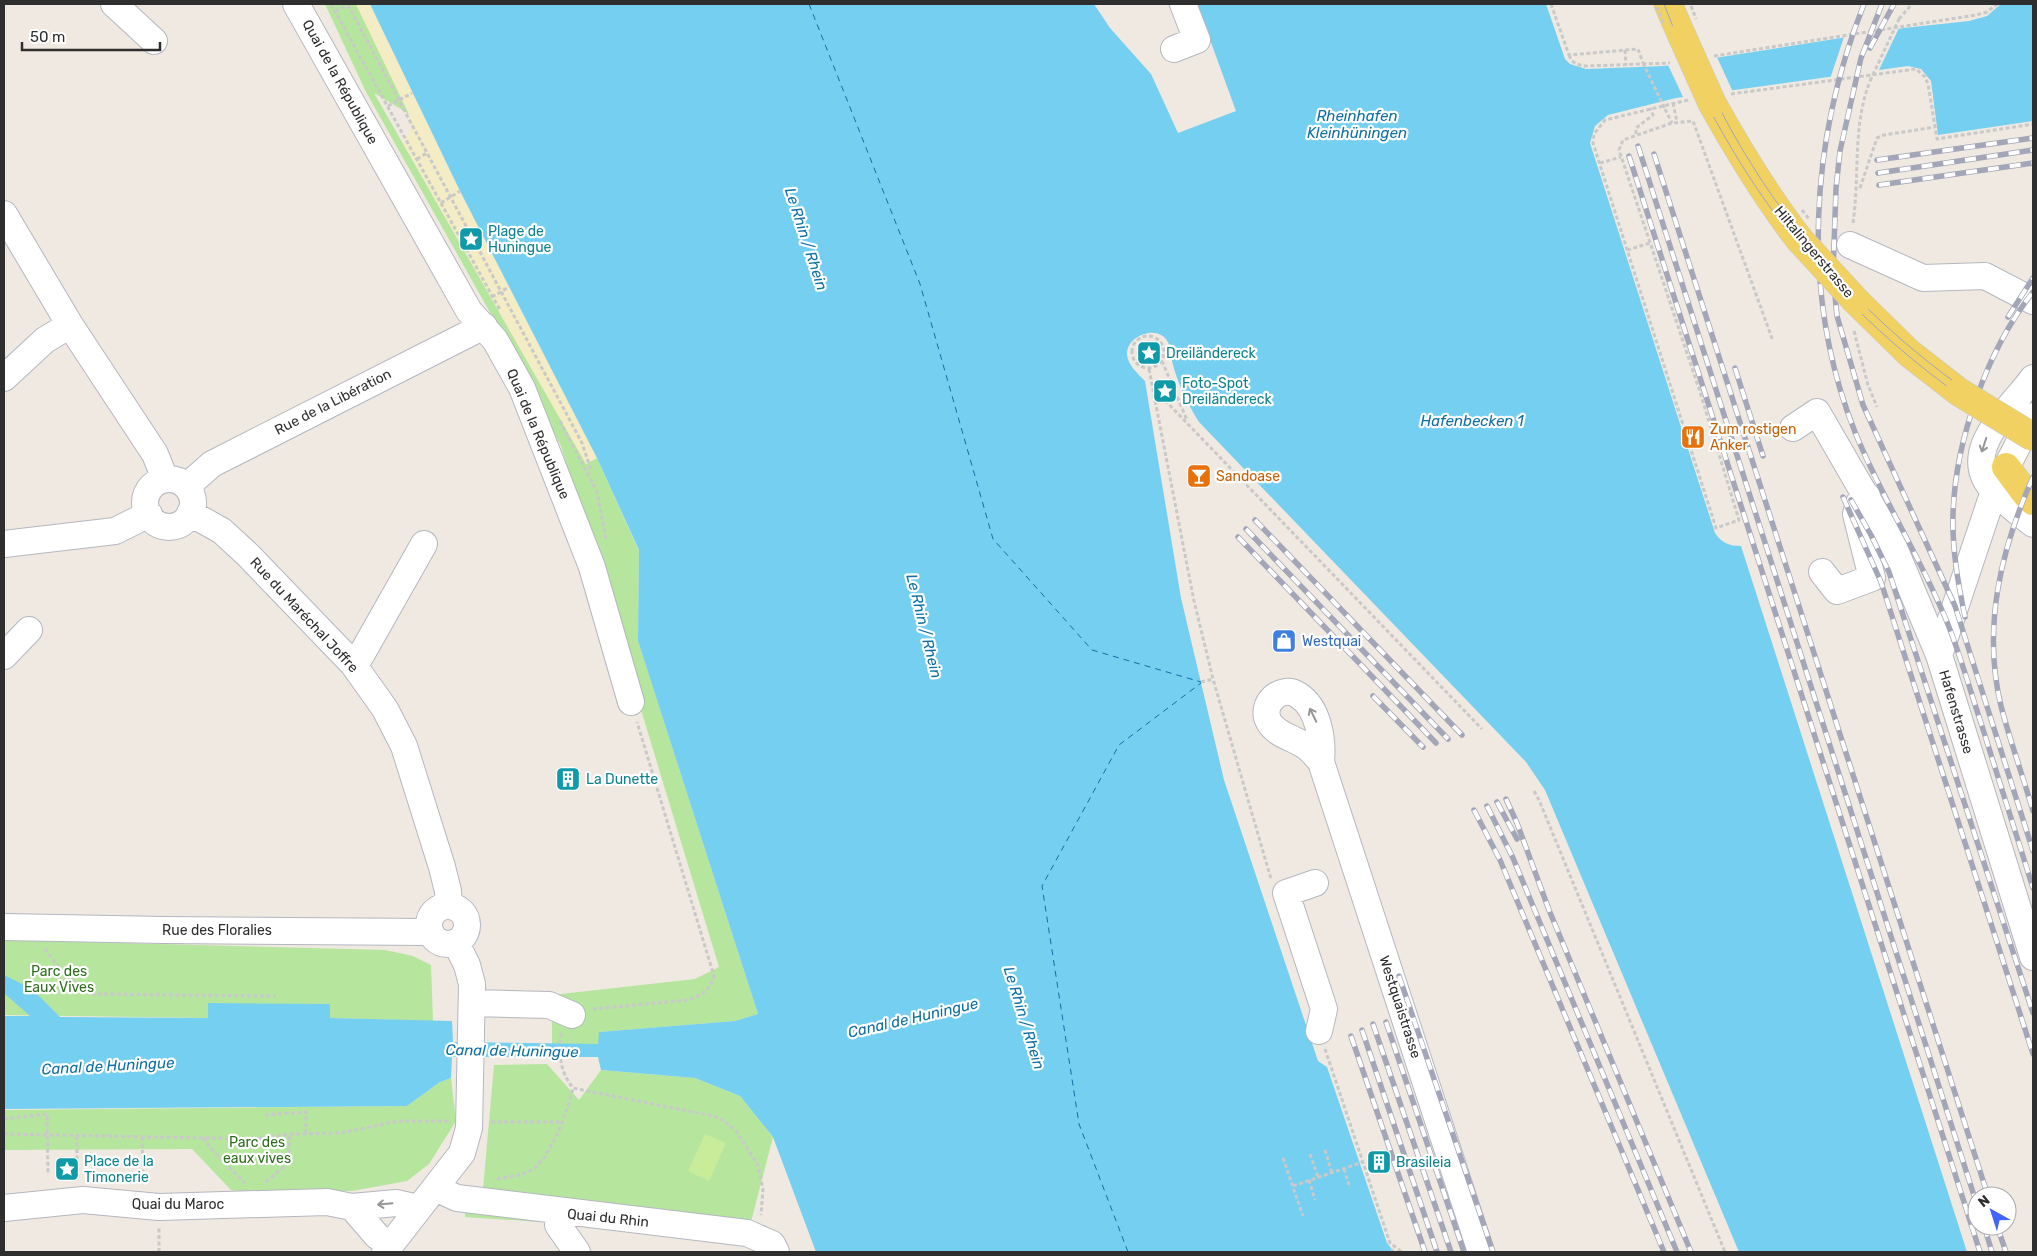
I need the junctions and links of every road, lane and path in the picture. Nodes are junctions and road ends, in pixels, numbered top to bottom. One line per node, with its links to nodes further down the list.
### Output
1 (114, 4): 11 (street)
2 (296, 4): 48 (street, Quai de la République)
3 (331, 4): 10 (path)
4 (349, 4): 10 (path); 22 (path)
5 (1183, 4): 12 (street)
6 (1551, 4): 14 (path)
7 (1668, 4): 62 (main road, Hiltalingerstrasse, bridge)
8 (1912, 4): 18 (path, bridge)
9 (1994, 5): 15 (path)
10 (335, 11): 24 (path)
11 (154, 41)
12 (1174, 48)
13 (1625, 50): 14 (path); 17 (path); 26 (path, bridge)
14 (1569, 55): 17 (path)
15 (1711, 56)
16 (1672, 62): 17 (path)
17 (1626, 65)
18 (1870, 81)
19 (412, 92): 22 (path)
20 (1726, 95): 28 (path)
21 (1698, 99): 23 (path)
22 (400, 102): 24 (path); 30 (path)
23 (1673, 103): 25 (path); 26 (path)
24 (388, 106): 32 (path)
25 (1650, 108): 29 (path); 33 (path)
26 (1674, 123): 29 (path); 49 (path)
27 (2033, 124): 28 (path)
28 (1935, 127): 36 (path)
29 (1636, 134): 31 (path)
30 (428, 153): 32 (path); 35 (path)
31 (1621, 157): 33 (path); 40 (path)
32 (417, 159): 37 (path)
33 (1600, 163): 43 (path)
34 (460, 191): 35 (path)
35 (451, 197): 37 (path); 39 (path)
36 (1857, 197)
37 (442, 203): 41 (path)
38 (4, 214): 47 (street)
39 (474, 240): 41 (path); 45 (path)
40 (1650, 243): 43 (path); 43 (path)
41 (465, 245): 45 (path)
42 (1850, 245): 46 (street)
43 (1627, 250)
44 (510, 287): 45 (path)
45 (501, 291): 64 (path)
46 (2033, 301)
47 (70, 325): 52 (street); 65 (street)
48 (484, 326): 65 (street, Rue de la Libération); 81 (street, Quai de la République)
49 (1773, 341)
50 (1162, 361): 51 (path); 51 (path); 55 (path)
51 (1150, 368): 57 (path)
52 (4, 378)
53 (2033, 378): 66 (street, one-way to 66)
54 (1180, 382): 55 (path)
55 (1173, 383): 60 (path)
56 (1868, 385): 58 (path)
57 (1155, 390): 60 (path); 79 (path)
58 (1876, 407)
59 (2033, 416): 63 (street, Hafenstrasse)
60 (1188, 423): 82 (path)
61 (1793, 428): 67 (street)
62 (2033, 437)
63 (2006, 467): 66 (street, Hafenstrasse); 68 (main road)
64 (589, 473)
65 (176, 483): 69 (street); 70 (street)
66 (1994, 491): 71 (street); 76 (street, Hafenstrasse)
67 (1867, 496): 74 (street); 76 (street)
68 (2033, 500)
69 (190, 513): 70 (street); 78 (street, Rue du Maréchal Joffre)
70 (149, 514): 72 (street)
71 (2033, 524)
72 (4, 544)
73 (424, 544): 78 (street)
74 (1822, 572)
75 (29, 630): 77 (street)
76 (1939, 655): 91 (street, Hafenstrasse)
77 (4, 656)
78 (353, 664): 87 (street, Rue du Maréchal Joffre)
79 (1213, 680): 80 (path); 85 (path)
80 (1201, 682)
81 (631, 702): 94 (path)
82 (1482, 729)
83 (1321, 762): 138 (street, Westquaistrasse)
84 (1534, 791): 139 (path)
85 (1271, 880)
86 (1315, 883): 95 (street)
87 (449, 906): 89 (street); 90 (street)
88 (16, 927): 89 (street, Rue des Floralies); 92 (path)
89 (430, 932): 90 (street)
90 (456, 943): 93 (street)
91 (2033, 958)
92 (276, 996)
93 (471, 1011): 94 (street); 126 (street)
94 (572, 1015): 96 (path)
95 (1319, 1031): 114 (path)
96 (573, 1088): 101 (path); 134 (path)
97 (265, 1115): 102 (path)
98 (4, 1119): 105 (path)
99 (456, 1121): 102 (path)
100 (483, 1122): 101 (path)
101 (562, 1122): 122 (path)
102 (306, 1133): 104 (path)
103 (4, 1134): 105 (path)
104 (290, 1134): 109 (path); 120 (path)
105 (46, 1136): 106 (path); 118 (path)
106 (77, 1136): 107 (path); 119 (path)
107 (142, 1137): 108 (path); 116 (path)
108 (203, 1138): 109 (path); 124 (path)
109 (256, 1139): 110 (path)
110 (256, 1146)
111 (1325, 1150): 117 (path)
112 (1310, 1154): 121 (path)
113 (1283, 1158): 125 (path)
114 (1363, 1162): 115 (path); 137 (path)
115 (1344, 1169): 117 (path); 127 (path)
116 (143, 1171)
117 (1332, 1173): 121 (path)
118 (48, 1174)
119 (78, 1174)
120 (273, 1175)
121 (1318, 1178): 123 (path)
122 (488, 1180)
123 (1309, 1180): 125 (path); 128 (path)
124 (249, 1186)
125 (1293, 1186): 133 (path)
126 (435, 1188): 131 (street); 132 (street, Quai du Rhin)
127 (1350, 1188)
128 (1315, 1200)
129 (352, 1206): 130 (street, Quai du Maroc); 131 (street, Quai du Maroc, one-way to 129); 135 (street)
130 (4, 1208)
131 (418, 1208): 135 (street)
132 (559, 1212): 134 (street, Quai du Rhin); 136 (street)
133 (1303, 1216)
134 (770, 1239)
135 (387, 1248)
136 (577, 1252)
137 (1402, 1252)
138 (1481, 1252)
139 (1725, 1252)

